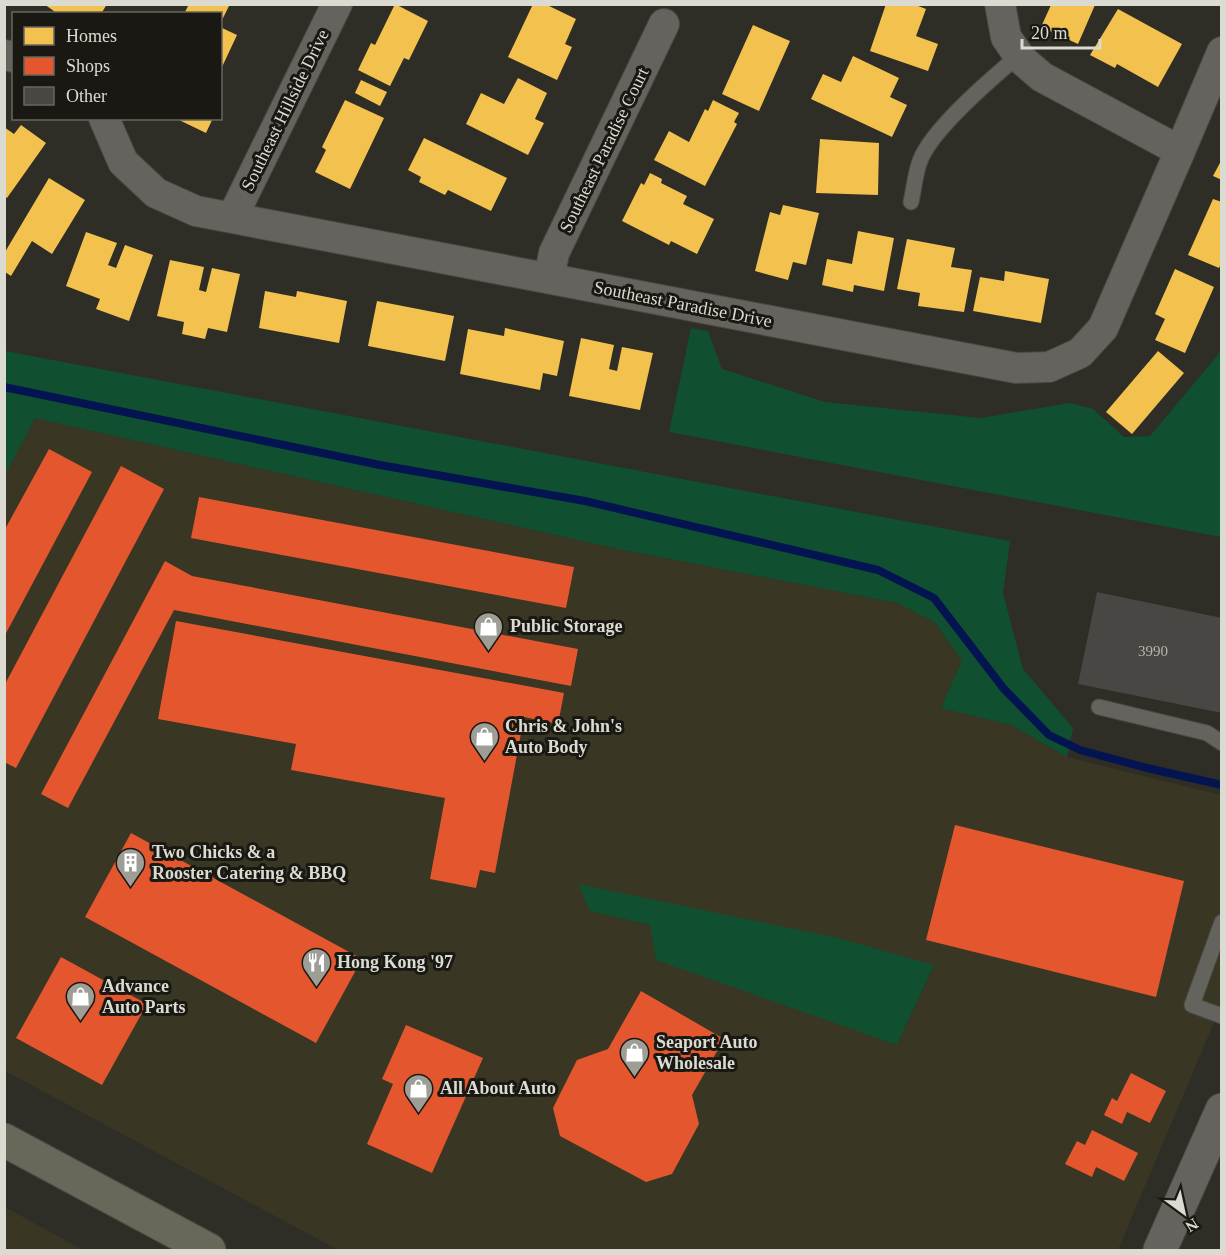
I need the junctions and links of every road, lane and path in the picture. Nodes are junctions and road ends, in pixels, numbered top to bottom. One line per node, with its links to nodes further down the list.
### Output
1 (337, 4): 9 (street, Southeast Hillside Drive)
2 (1000, 4): 5 (street)
3 (664, 24): 10 (street, Southeast Paradise Court)
4 (1221, 52): 7 (street, Southeast Paradise Drive)
5 (1018, 56): 7 (street); 8 (lane)
6 (105, 120): 9 (street, Southeast Paradise Drive)
7 (1180, 151): 10 (street, Southeast Paradise Drive)
8 (911, 202)
9 (233, 216): 10 (street, Southeast Paradise Drive)
10 (549, 278)
11 (1099, 707): 12 (lane)
12 (1221, 742)
13 (1221, 922): 14 (lane)
14 (1221, 1016)
15 (1218, 1128): 18 (street)
16 (4, 1140): 17 (main road)
17 (209, 1251)
18 (1160, 1251)

